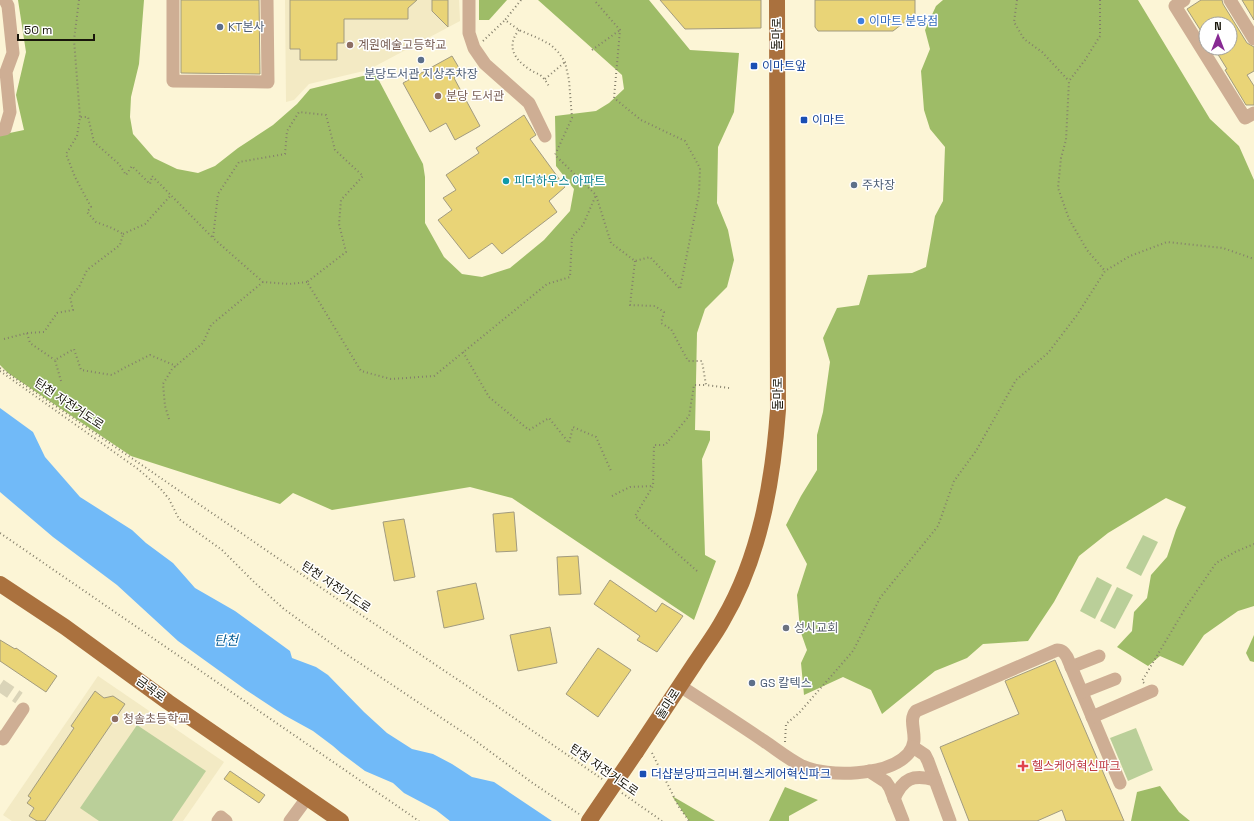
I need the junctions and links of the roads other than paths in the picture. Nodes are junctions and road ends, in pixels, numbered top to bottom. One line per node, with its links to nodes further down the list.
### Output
1 (5, 0): 10 (street)
2 (173, 0): 3 (street)
3 (267, 0)
4 (469, 0): 11 (street)
5 (777, 0): 16 (main road, 돌마로)
6 (1184, 0): 9 (street)
7 (1230, 0): 8 (street)
8 (1254, 39)
9 (1254, 113)
10 (0, 130)
11 (545, 136)
12 (0, 584): 26 (main road, 금곡로)
13 (1098, 656): 14 (street)
14 (1071, 667): 17 (street); 22 (street)
15 (1114, 679): 17 (street)
16 (680, 686): 23 (street); 28 (main road, 돌마로, bridge)
17 (1082, 692): 20 (street)
18 (1152, 692): 20 (street)
19 (23, 710): 21 (street)
20 (1092, 717): 25 (street)
21 (0, 737)
22 (913, 747): 23 (street); 24 (street)
23 (869, 771): 27 (street)
24 (935, 780): 27 (street); 34 (street)
25 (1120, 783)
26 (307, 798): 31 (street); 32 (main road, 금곡로)
27 (894, 799): 33 (street)
28 (586, 819)
29 (218, 821): 30 (street)
30 (226, 821)
31 (290, 821)
32 (342, 821)
33 (903, 821)
34 (950, 821)

